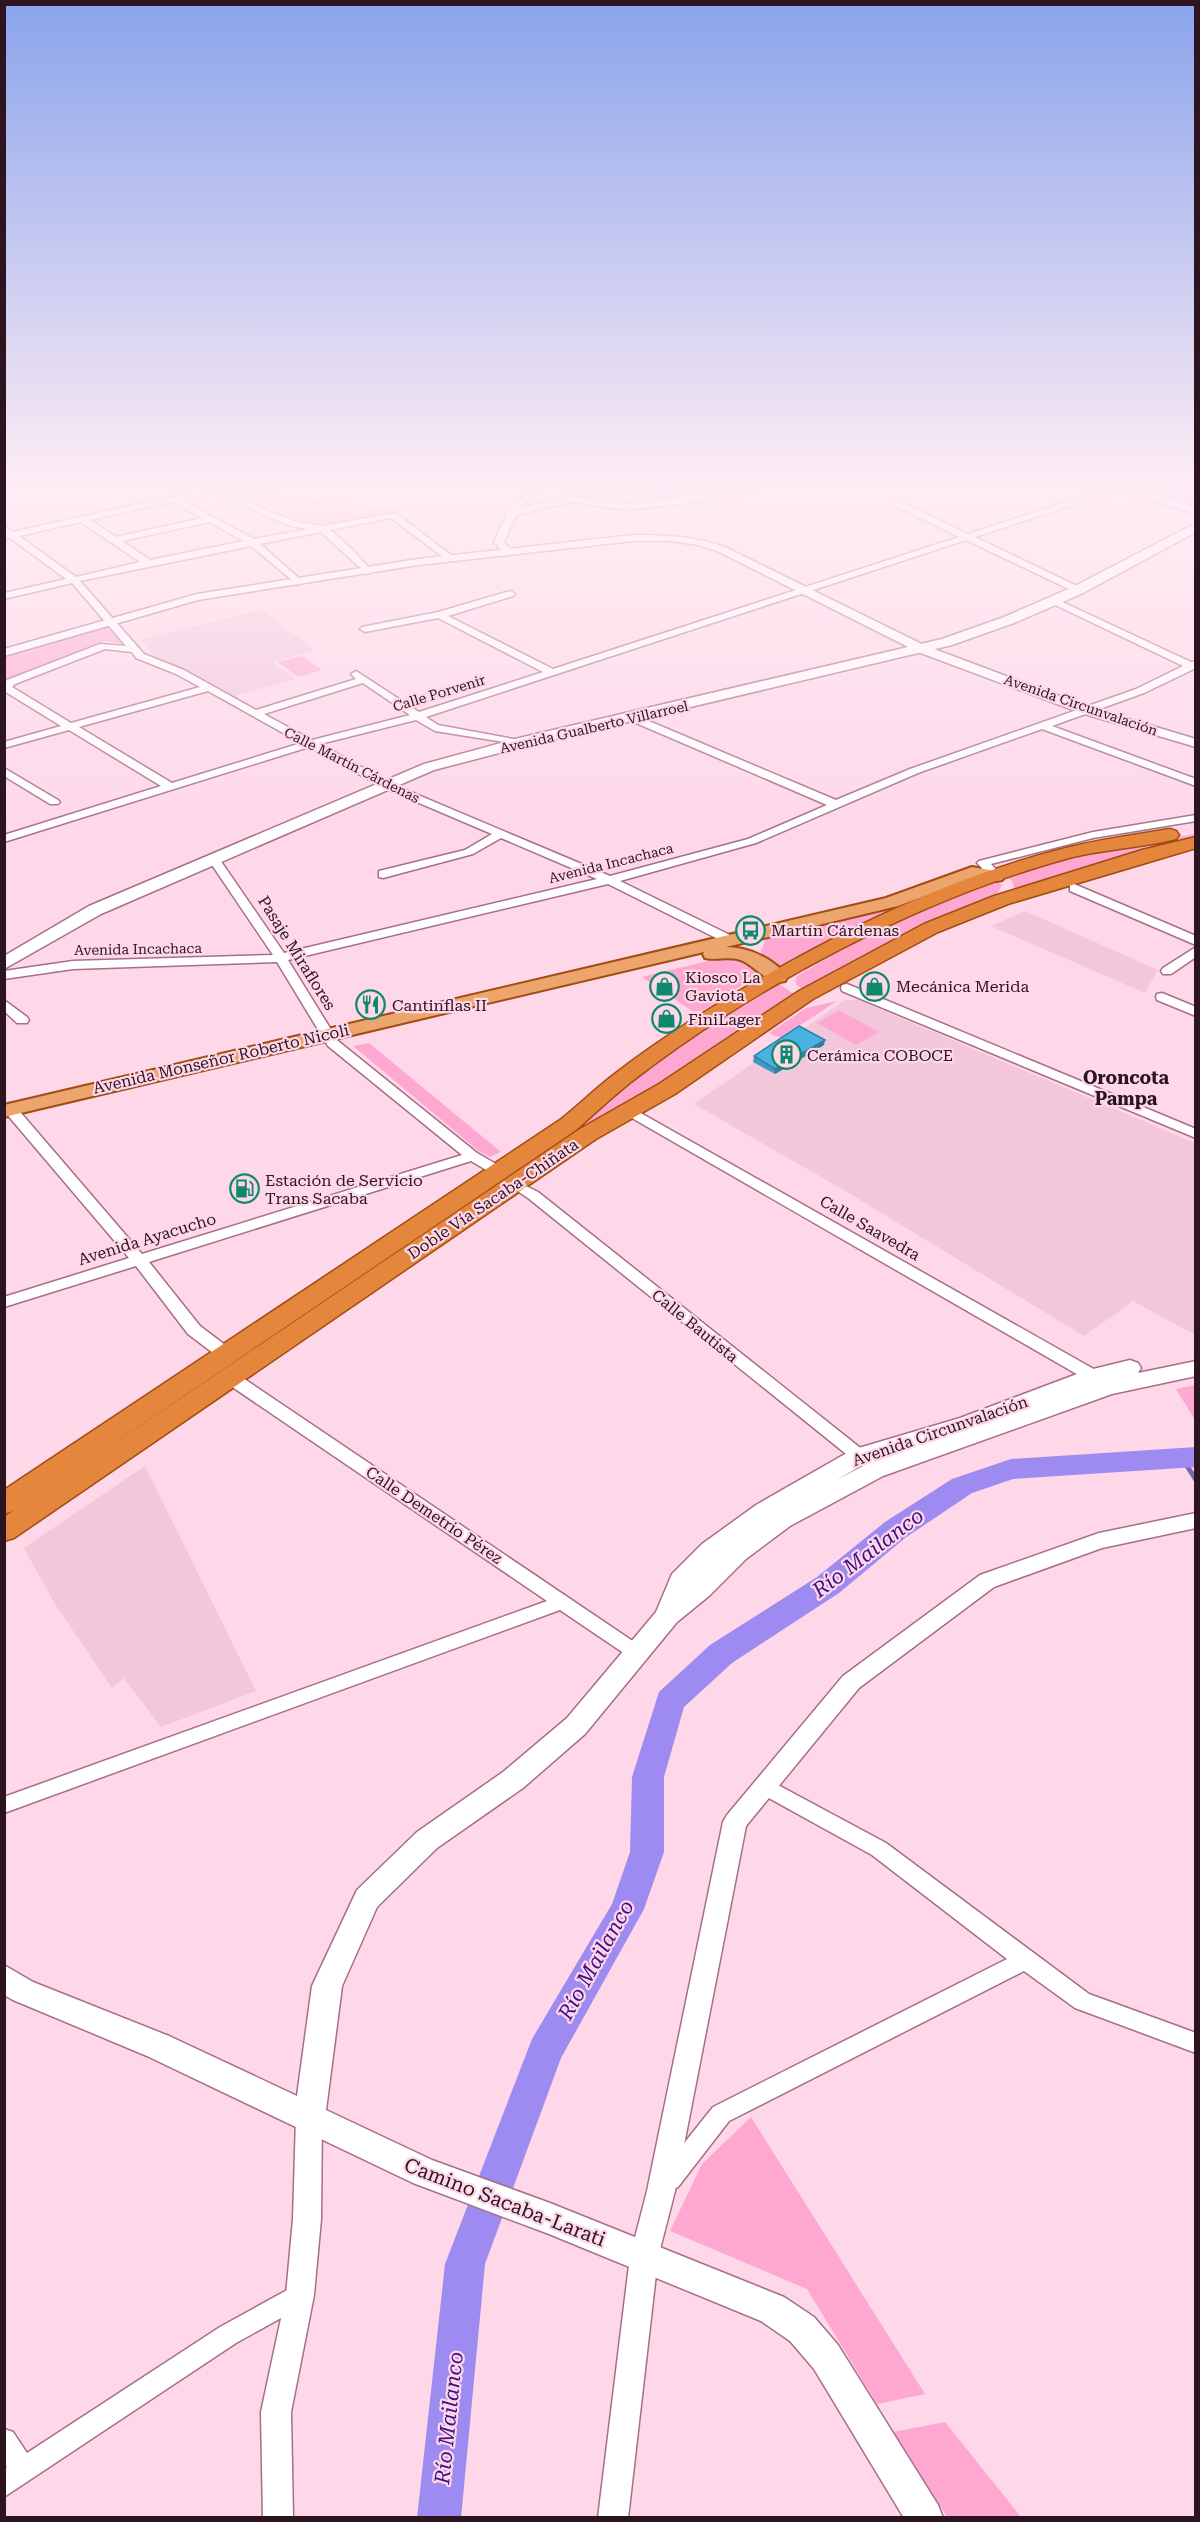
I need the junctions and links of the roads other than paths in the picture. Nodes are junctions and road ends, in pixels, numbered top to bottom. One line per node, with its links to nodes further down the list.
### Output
1 (95, 605): 9 (street, Calle Martín Cárdenas)
2 (170, 605): 9 (street, Avenida Circunvalación)
3 (474, 605): 8 (street)
4 (759, 605): 15 (street, Calle Porvenir)
5 (831, 605): 11 (street, Avenida Circunvalación)
6 (1044, 605): 11 (main road, Avenida Gualberto Villarroel)
7 (1062, 605): 14 (street)
8 (439, 615): 10 (street); 15 (street)
9 (110, 622): 12 (street, Calle Martín Cárdenas); 13 (street, Avenida Circunvalación)
10 (365, 628)
11 (926, 648): 18 (street, Avenida Circunvalación); 21 (main road, Avenida Gualberto Villarroel)
12 (136, 650): 16 (street, Calle Martín Cárdenas); 17 (street)
13 (4, 652)
14 (1193, 665): 18 (street, Avenida Incachaca)
15 (551, 672): 20 (street, Calle Porvenir)
16 (209, 688): 19 (street, Calle Martín Cárdenas); 23 (street)
17 (8, 692): 23 (street)
18 (1090, 708): 22 (street, Avenida Incachaca); 24 (street, Avenida Circunvalación); 26 (street, Avenida Circunvalación)
19 (253, 714): 20 (street); 27 (street, Calle Martín Cárdenas)
20 (416, 717): 25 (street); 27 (street, Calle Porvenir)
21 (633, 718): 25 (main road, Avenida Gualberto Villarroel); 34 (street)
22 (1040, 725): 30 (street); 34 (street, Avenida Incachaca)
23 (70, 726): 28 (street); 32 (street)
24 (1196, 737)
25 (519, 743): 31 (main road, Avenida Gualberto Villarroel)
26 (1196, 743)
27 (309, 744): 31 (street, Calle Martín Cárdenas); 32 (street, Calle Porvenir)
28 (4, 745)
29 (4, 771): 33 (street)
30 (1196, 783)
31 (387, 786): 37 (street, Calle Martín Cárdenas); 40 (main road, Avenida Gualberto Villarroel)
32 (170, 787): 38 (street, Calle Porvenir)
33 (54, 802)
34 (835, 804): 43 (street, Avenida Incachaca)
35 (1196, 818): 42 (street)
36 (1196, 831): 42 (highway, Doble Vía Sacaba-Chiñata)
37 (501, 834): 41 (street); 43 (street, Calle Martín Cárdenas)
38 (4, 839)
39 (1196, 842): 45 (highway)
40 (214, 859): 50 (street, Pasaje Miraflores); 52 (main road, Avenida Gualberto Villarroel)
41 (382, 874)
42 (996, 876): 45 (highway); 46 (main road, Avenida Monseñor Roberto Nicoli); 55 (highway, Doble Vía Sacaba-Chiñata)
43 (609, 880): 47 (street, Calle Martín Cárdenas); 50 (street, Avenida Incachaca)
44 (1074, 888): 48 (street)
45 (1001, 900): 56 (highway)
46 (765, 932): 47 (main road, Avenida Monseñor Roberto Nicoli); 51 (main road)
47 (730, 940): 62 (main road, Avenida Monseñor Roberto Nicoli)
48 (1196, 941)
49 (1196, 951): 53 (street)
50 (280, 958): 54 (street, Avenida Incachaca); 62 (street, Pasaje Miraflores)
51 (757, 959): 55 (main road, Avenida Monseñor Roberto Nicoli); 62 (main road, Avenida Monseñor Roberto Nicoli)
52 (4, 964)
53 (1167, 971)
54 (4, 975)
55 (778, 977): 57 (highway); 67 (highway, Doble Vía Sacaba-Chiñata)
56 (848, 979): 57 (highway); 65 (street)
57 (806, 995): 63 (highway, Doble Vía Sacaba-Chiñata)
58 (1162, 997): 60 (street)
59 (4, 1004): 61 (street)
60 (1196, 1012)
61 (22, 1020)
62 (330, 1039): 64 (main road, Avenida Monseñor Roberto Nicoli); 66 (street, Pasaje Miraflores)
63 (630, 1111): 67 (highway, Doble Vía Sacaba-Chiñata); 73 (street, Calle Saavedra)
64 (9, 1115): 68 (street, Calle Demetrio Pérez)
65 (1196, 1134)
66 (471, 1156): 67 (street, Pasaje Miraflores); 68 (street, Avenida Ayacucho)
67 (506, 1178): 71 (highway, Doble Vía Sacaba-Chiñata); 74 (street, Calle Bautista)
68 (140, 1261): 69 (street, Avenida Ayacucho); 71 (street, Calle Demetrio Pérez)
69 (4, 1302)
70 (1196, 1356): 73 (main road, Avenida Circunvalación)
71 (229, 1367): 75 (highway, Doble Vía Sacaba-Chiñata); 77 (highway, Doble Vía Sacaba-Chiñata); 78 (street, Calle Demetrio Pérez)
72 (1196, 1368): 74 (main road, Avenida Circunvalación)
73 (1093, 1376): 74 (main road, Avenida Circunvalación)
74 (868, 1463): 79 (main road, Avenida Circunvalación)
75 (4, 1504)
76 (1196, 1521): 80 (street)
77 (4, 1531)
78 (563, 1602): 79 (street, Calle Demetrio Pérez); 81 (street)
79 (637, 1653): 85 (main road, Avenida Circunvalación)
80 (765, 1786): 82 (street); 86 (street)
81 (4, 1805)
82 (1025, 1960): 84 (street); 86 (street)
83 (4, 1978): 85 (main road, Camino Sacaba-Larati)
84 (1196, 2043)
85 (309, 2118): 87 (main road, Camino Sacaba-Larati); 88 (street)
86 (662, 2191): 87 (street)
87 (644, 2257): 93 (street); 94 (main road, Camino Sacaba-Larati)
88 (300, 2295): 90 (street); 92 (street)
89 (4, 2441): 90 (street)
90 (24, 2470): 91 (street)
91 (4, 2485)
92 (278, 2517)
93 (613, 2517)
94 (925, 2517)

